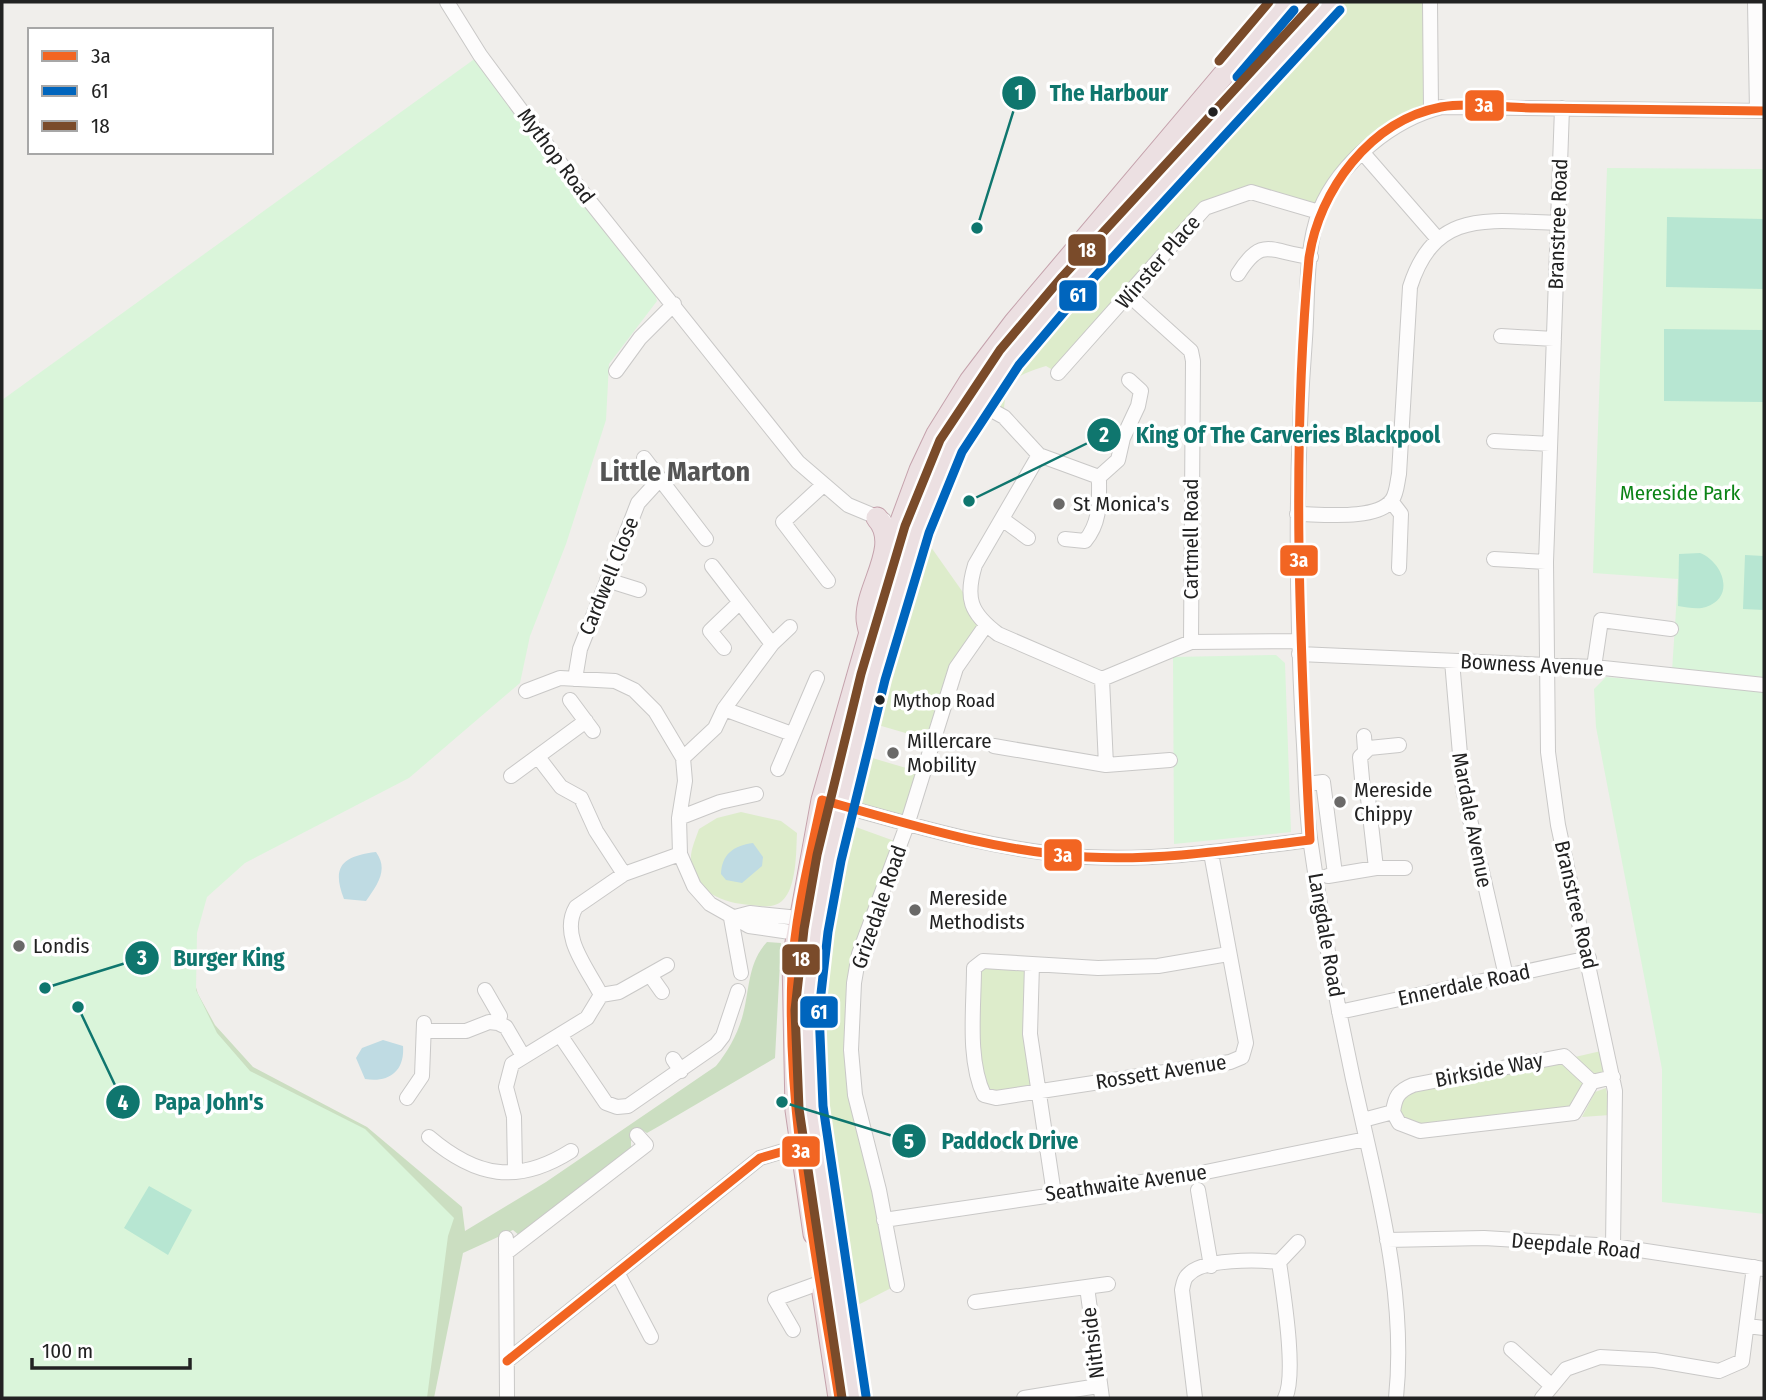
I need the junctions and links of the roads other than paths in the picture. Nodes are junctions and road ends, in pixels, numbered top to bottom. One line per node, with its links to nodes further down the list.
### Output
1 (447, 2): 18 (street, Mythop Road)
2 (1288, 2): 3 (street); 7 (street); 36 (highway)
3 (1309, 2)
4 (1331, 2): 7 (highway)
5 (1430, 2): 9 (street)
6 (1755, 2): 10 (street)
7 (1301, 33): 24 (highway)
8 (1562, 108): 9 (street, Langdale Road); 10 (street, Langdale Road); 13 (street, Branstree Road)
9 (1432, 110): 11 (street, Langdale Road)
10 (1761, 111)
11 (1363, 153): 12 (street, Langdale Road); 14 (street)
12 (1319, 212): 15 (street, Langdale Road); 17 (street, Winster Place)
13 (1558, 223): 14 (street); 20 (street, Branstree Road)
14 (1437, 238): 32 (street)
15 (1311, 257): 16 (street); 33 (street, Langdale Road)
16 (1238, 274)
17 (1129, 295): 22 (street, Winster Place); 52 (street, Cartmell Road)
18 (674, 304): 21 (street); 31 (street, Mythop Road)
19 (1501, 337): 20 (street)
20 (1554, 339): 26 (street, Branstree Road)
21 (617, 371)
22 (1058, 373)
23 (1129, 380): 29 (street)
24 (977, 402): 27 (street); 36 (highway)
25 (1494, 441): 26 (street)
26 (1550, 444): 41 (street, Branstree Road)
27 (1039, 456): 29 (street); 35 (street)
28 (644, 458): 30 (street)
29 (1099, 477): 39 (street)
30 (659, 480): 38 (street); 44 (street, Cardwell Close)
31 (822, 486): 34 (street, Mythop Road); 45 (street)
32 (1391, 501): 33 (street); 43 (street)
33 (1297, 514): 55 (street, Langdale Road)
34 (877, 518): 36 (street, Mythop Road); 51 (highway)
35 (1002, 519): 37 (street); 48 (street)
36 (909, 526): 51 (highway); 77 (highway)
37 (1028, 538)
38 (706, 539)
39 (1065, 539)
40 (1494, 559): 41 (street)
41 (1546, 562): 57 (street, Branstree Road)
42 (712, 566): 47 (street)
43 (1399, 568)
44 (607, 580): 46 (street); 60 (street, Cardwell Close)
45 (828, 581)
46 (639, 590)
47 (740, 603): 53 (street); 54 (street)
48 (986, 625): 61 (street); 79 (street, Grizedale Road)
49 (790, 627): 53 (street)
50 (1671, 629): 58 (street)
51 (870, 635): 77 (highway)
52 (1191, 642): 55 (street, Bowness Avenue); 61 (street)
53 (772, 644): 65 (street)
54 (724, 648)
55 (1299, 648): 56 (street, Bowness Avenue); 75 (street, Langdale Road)
56 (1452, 661): 57 (street, Bowness Avenue); 96 (street, Mardale Avenue)
57 (1547, 667): 58 (street, Bowness Avenue); 91 (street, Branstree Road)
58 (1594, 667): 62 (street, Bowness Avenue)
59 (817, 678): 66 (street)
60 (575, 679): 63 (street); 70 (street)
61 (1102, 679): 72 (street)
62 (1764, 685)
63 (526, 691)
64 (570, 700): 69 (street)
65 (724, 709): 66 (street); 70 (street)
66 (792, 734): 73 (street)
67 (1399, 745): 83 (street)
68 (994, 746): 72 (street)
69 (538, 757): 74 (street); 85 (street)
70 (683, 758): 78 (street)
71 (1170, 760): 72 (street)
72 (1106, 765)
73 (778, 769)
74 (511, 776)
75 (1307, 784): 80 (street, Langdale Road); 86 (street)
76 (756, 794): 78 (street)
77 (832, 803): 79 (street); 89 (highway)
78 (679, 818): 82 (street)
79 (907, 825): 81 (street); 121 (street, Grizedale Road)
80 (1310, 840): 81 (street); 87 (street, Langdale Road)
81 (1211, 853): 90 (street, Rossett Avenue)
82 (680, 854): 85 (street); 88 (street)
83 (1376, 868): 84 (street); 86 (street)
84 (1405, 868)
85 (624, 874): 100 (street)
86 (1335, 874): 87 (street)
87 (1316, 878): 101 (street, Langdale Road)
88 (731, 918): 89 (street); 94 (street)
89 (807, 927): 116 (highway)
90 (1227, 954): 92 (street); 109 (street, Rossett Avenue)
91 (1589, 958): 96 (street, Ennerdale Road); 107 (street, Branstree Road)
92 (1032, 964): 109 (street); 109 (street)
93 (667, 965): 95 (street)
94 (741, 973)
95 (650, 975): 99 (street); 100 (street)
96 (1506, 976): 101 (street, Ennerdale Road)
97 (485, 990): 102 (street)
98 (738, 991): 106 (street)
99 (662, 992)
100 (601, 995): 103 (street)
101 (1339, 1012): 112 (street, Langdale Road)
102 (498, 1023): 104 (street); 110 (street)
103 (560, 1035): 104 (street); 106 (street)
104 (523, 1056): 118 (street)
105 (673, 1059): 106 (street)
106 (681, 1071)
107 (1613, 1077): 108 (street); 125 (street, Branstree Road)
108 (1592, 1082): 111 (street); 111 (street, Birkside Way)
109 (1040, 1091): 120 (street)
110 (407, 1098)
111 (1392, 1112): 112 (street)
112 (1363, 1120): 115 (street, Langdale Road)
113 (637, 1135): 126 (street)
114 (429, 1137): 118 (street)
115 (1366, 1139): 120 (street, Seathwaite Avenue); 123 (street, Langdale Road)
116 (808, 1143): 130 (street); 131 (highway); 146 (highway)
117 (571, 1152): 118 (street)
118 (515, 1170)
119 (1198, 1191): 128 (street)
120 (1054, 1194): 121 (street, Seathwaite Avenue)
121 (884, 1220): 133 (street, Grizedale Road)
122 (506, 1238): 126 (street)
123 (1387, 1240): 125 (street, Deepdale Road); 150 (street, Langdale Road)
124 (1298, 1242): 127 (street)
125 (1613, 1246): 129 (street, Deepdale Road)
126 (506, 1253): 141 (street)
127 (1279, 1262): 128 (street); 149 (street)
128 (1211, 1266): 148 (street)
129 (1759, 1268): 136 (street)
130 (618, 1274): 139 (street); 141 (street)
131 (822, 1282): 138 (street); 145 (highway)
132 (1108, 1284): 134 (street, Nithside)
133 (897, 1285)
134 (1087, 1287): 135 (street, Nithside); 143 (street, Nithside)
135 (975, 1302)
136 (1747, 1326): 137 (street); 142 (street)
137 (1764, 1328)
138 (793, 1330)
139 (651, 1337)
140 (1511, 1349): 142 (street)
141 (507, 1361): 144 (street)
142 (1552, 1386): 151 (street)
143 (1100, 1392): 147 (street)
144 (507, 1398)
145 (839, 1398)
146 (854, 1398)
147 (1024, 1398)
148 (1195, 1398)
149 (1285, 1398)
150 (1396, 1398)
151 (1542, 1398)

